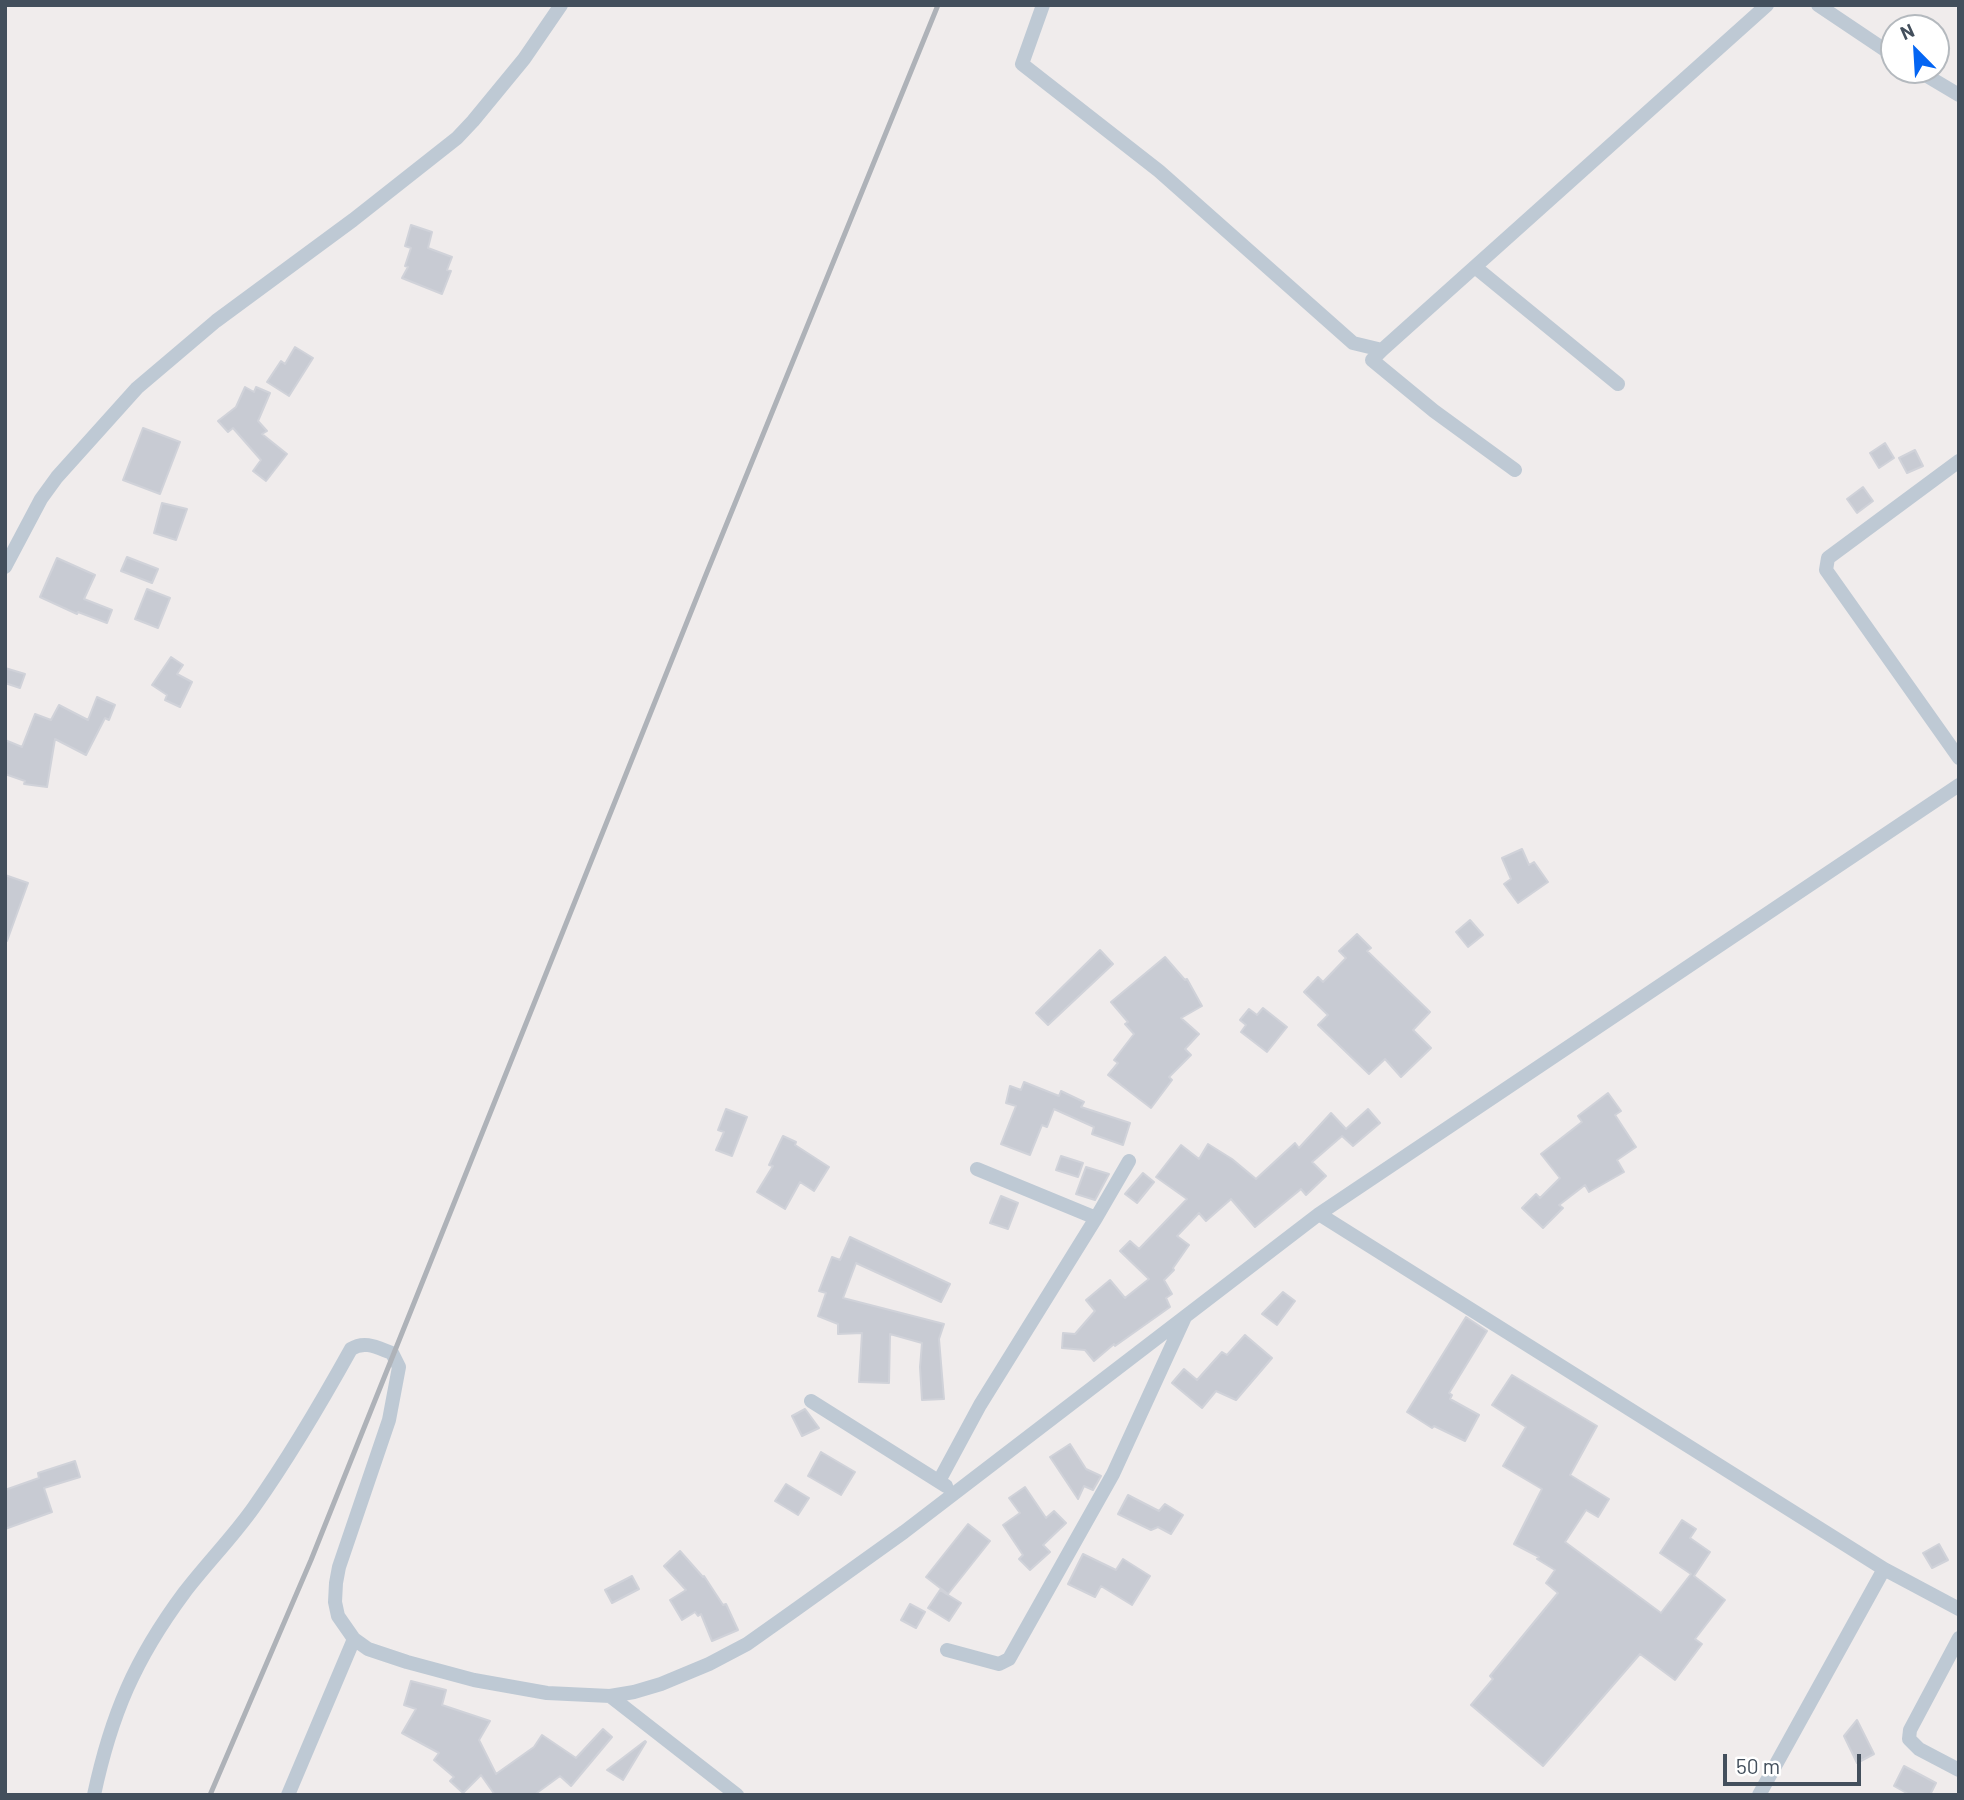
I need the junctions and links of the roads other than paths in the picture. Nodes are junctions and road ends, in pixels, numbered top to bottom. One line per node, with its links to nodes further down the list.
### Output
1 (561, 5): 13 (street)
2 (1043, 5): 9 (street)
3 (1767, 5): 8 (street)
4 (1818, 5): 5 (street)
5 (1880, 47)
6 (1941, 84): 7 (street)
7 (1959, 95)
8 (1475, 267): 9 (street); 10 (street)
9 (1382, 350): 12 (street)
10 (1618, 383)
11 (1959, 461): 14 (street)
12 (1515, 470)
13 (5, 567)
14 (1959, 758)
15 (1959, 785): 18 (street)
16 (1129, 1161): 19 (street)
17 (977, 1169): 19 (street)
18 (1319, 1214): 20 (street); 24 (street)
19 (1096, 1218): 22 (street)
20 (1186, 1315): 23 (street); 28 (street)
21 (811, 1401): 22 (street)
22 (939, 1481): 23 (street)
23 (955, 1492): 29 (street)
24 (1884, 1569): 25 (street); 34 (street)
25 (1959, 1609)
26 (1959, 1637): 30 (street)
27 (354, 1639): 29 (street); 31 (street); 32 (street)
28 (947, 1650)
29 (610, 1696): 33 (street)
30 (1959, 1770)
31 (94, 1795)
32 (288, 1795)
33 (737, 1795)
34 (1759, 1795)

